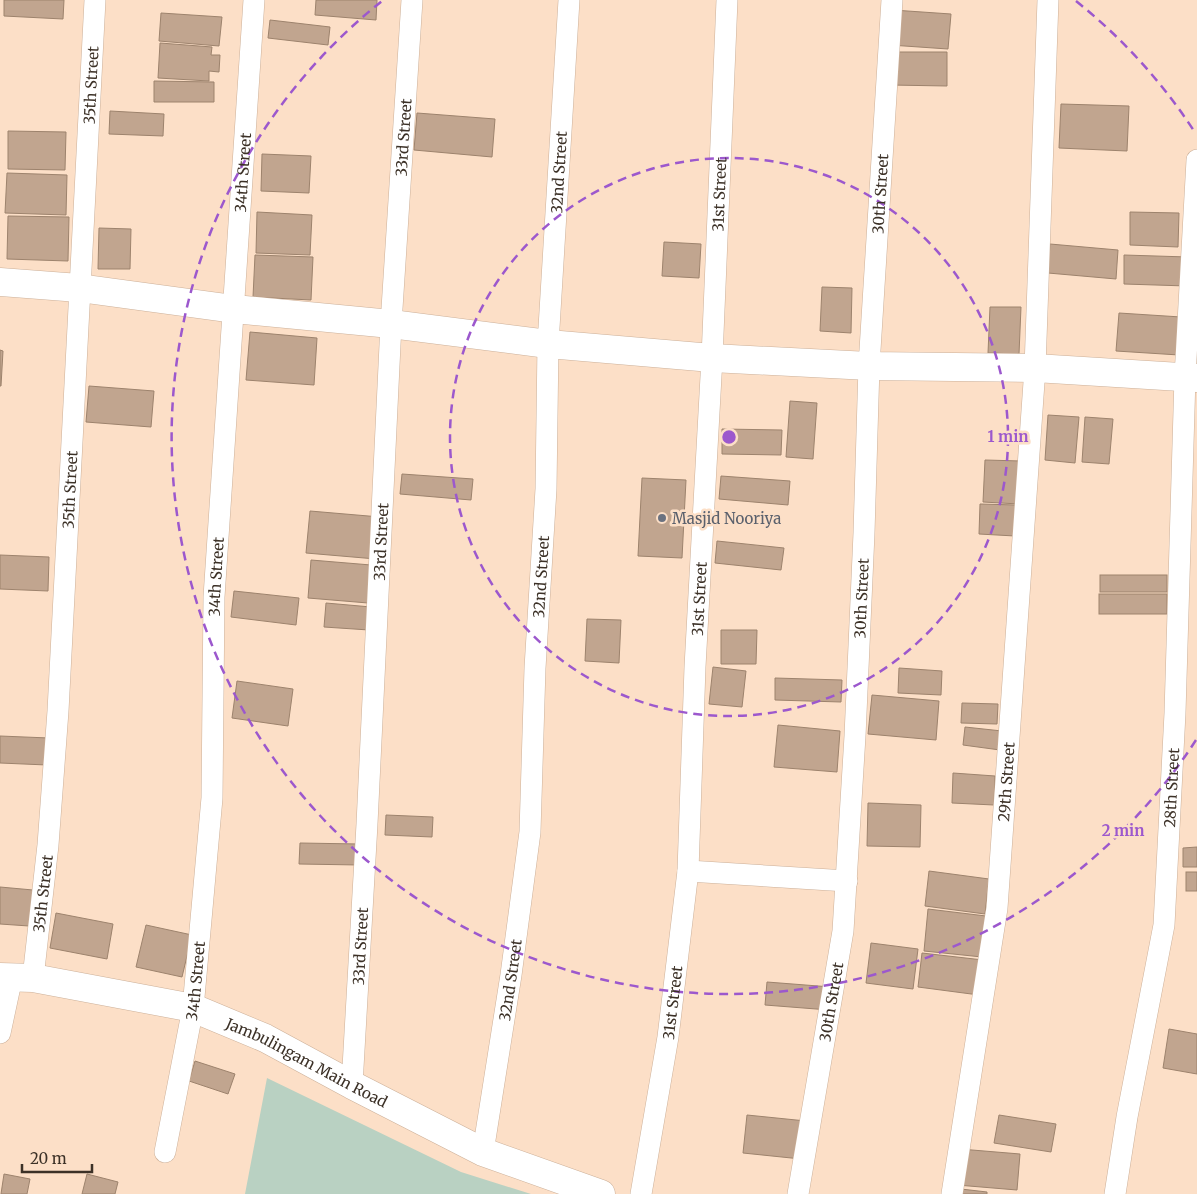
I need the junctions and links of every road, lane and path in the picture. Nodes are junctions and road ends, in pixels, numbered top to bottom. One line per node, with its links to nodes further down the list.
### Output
1 (96, 0): 10 (street, 35th Street)
2 (254, 0): 11 (street, 34th Street)
3 (412, 0): 12 (street, 33rd Street)
4 (569, 0): 13 (street, 32nd Street)
5 (727, 0): 14 (street, 31st Street)
6 (892, 0): 15 (street, 30th Street)
7 (1048, 0): 16 (street, 29th Street)
8 (1197, 160): 17 (street, 28th Street)
9 (0, 282): 10 (street)
10 (79, 288): 11 (street); 20 (street, 35th Street)
11 (234, 309): 12 (street); 21 (street, 34th Street)
12 (391, 324): 13 (street); 23 (street, 33rd Street)
13 (548, 344): 14 (street); 25 (street, 32nd Street)
14 (712, 358): 15 (street); 18 (street, 31st Street)
15 (869, 366): 16 (street); 19 (street, 30th Street)
16 (1035, 368): 17 (street); 29 (street, 29th Street)
17 (1191, 378): 30 (street, 28th Street)
18 (688, 871): 19 (street); 27 (street, 31st Street)
19 (847, 881): 28 (street, 30th Street)
20 (15, 977): 21 (street, Jambulingam Main Road); 22 (street, 35th Street)
21 (193, 1008): 23 (street, Jambulingam Main Road); 24 (street, 34th Street)
22 (0, 1033)
23 (352, 1085): 25 (street, Jambulingam Main Road)
24 (165, 1152)
25 (483, 1152): 26 (street, Jambulingam Main Road)
26 (601, 1194)
27 (641, 1194)
28 (798, 1194)
29 (952, 1194)
30 (1115, 1194)

